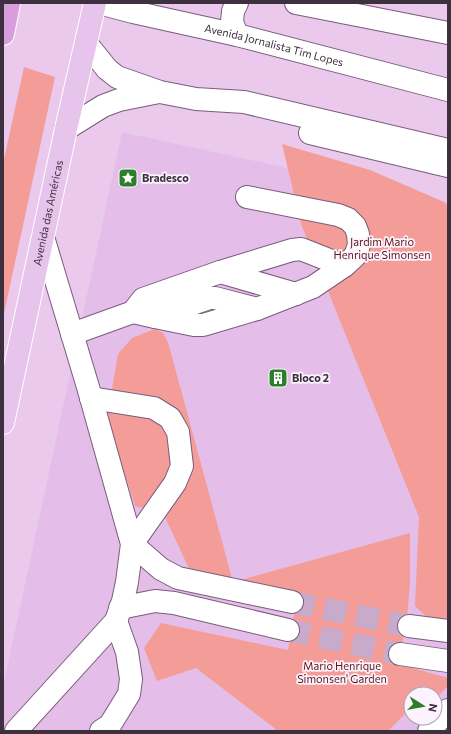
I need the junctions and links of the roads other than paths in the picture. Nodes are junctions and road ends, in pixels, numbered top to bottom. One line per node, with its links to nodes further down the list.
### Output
1 (9, 3): 7 (highway)
2 (95, 3): 9 (main road, Avenida das Américas)
3 (99, 3): 8 (street, Avenida Jornalista Tim Lopes)
4 (237, 3): 8 (street)
5 (296, 3): 6 (street)
6 (448, 33)
7 (3, 34)
8 (237, 35): 10 (street, Avenida Jornalista Tim Lopes)
9 (86, 43): 11 (street); 13 (main road, Avenida das Américas)
10 (448, 90)
11 (160, 92): 12 (street); 13 (street)
12 (196, 99): 14 (street); 15 (street)
13 (66, 129): 17 (main road, Avenida das Américas)
14 (448, 150)
15 (448, 166)
16 (247, 197): 18 (street)
17 (43, 237): 22 (street); 24 (main road, Avenida das Américas)
18 (344, 266): 19 (street); 20 (street)
19 (220, 272): 20 (street); 21 (street)
20 (296, 294): 21 (street)
21 (133, 312): 22 (street)
22 (72, 334): 23 (street)
23 (91, 398): 25 (street); 25 (street)
24 (3, 423)
25 (132, 544): 26 (street); 27 (street)
26 (292, 602)
27 (118, 614): 29 (street); 34 (street); 35 (street)
28 (409, 626): 30 (street)
29 (288, 630)
30 (448, 631)
31 (400, 654): 32 (street)
32 (448, 661)
33 (448, 710): 36 (street)
34 (22, 730)
35 (101, 731)
36 (429, 731)

